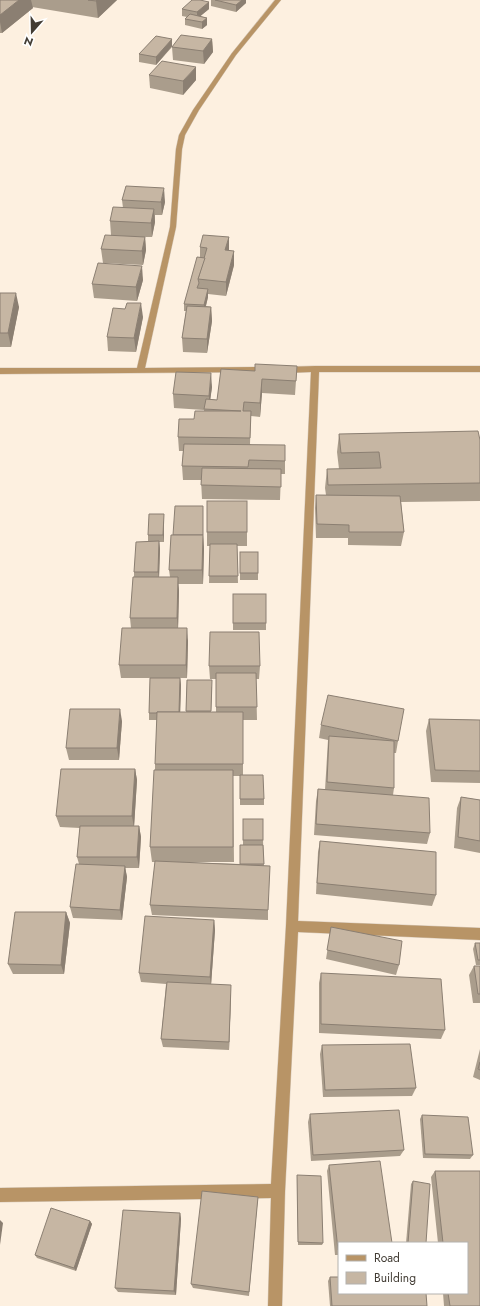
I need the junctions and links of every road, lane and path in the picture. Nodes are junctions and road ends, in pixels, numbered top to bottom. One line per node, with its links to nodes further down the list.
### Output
1 (278, 0): 4 (street)
2 (315, 369): 3 (street); 4 (street); 6 (street)
3 (480, 369)
4 (141, 370): 5 (street)
5 (0, 371)
6 (292, 926): 7 (street); 8 (street)
7 (480, 934)
8 (278, 1191): 9 (street); 10 (street)
9 (0, 1195)
10 (276, 1306)

